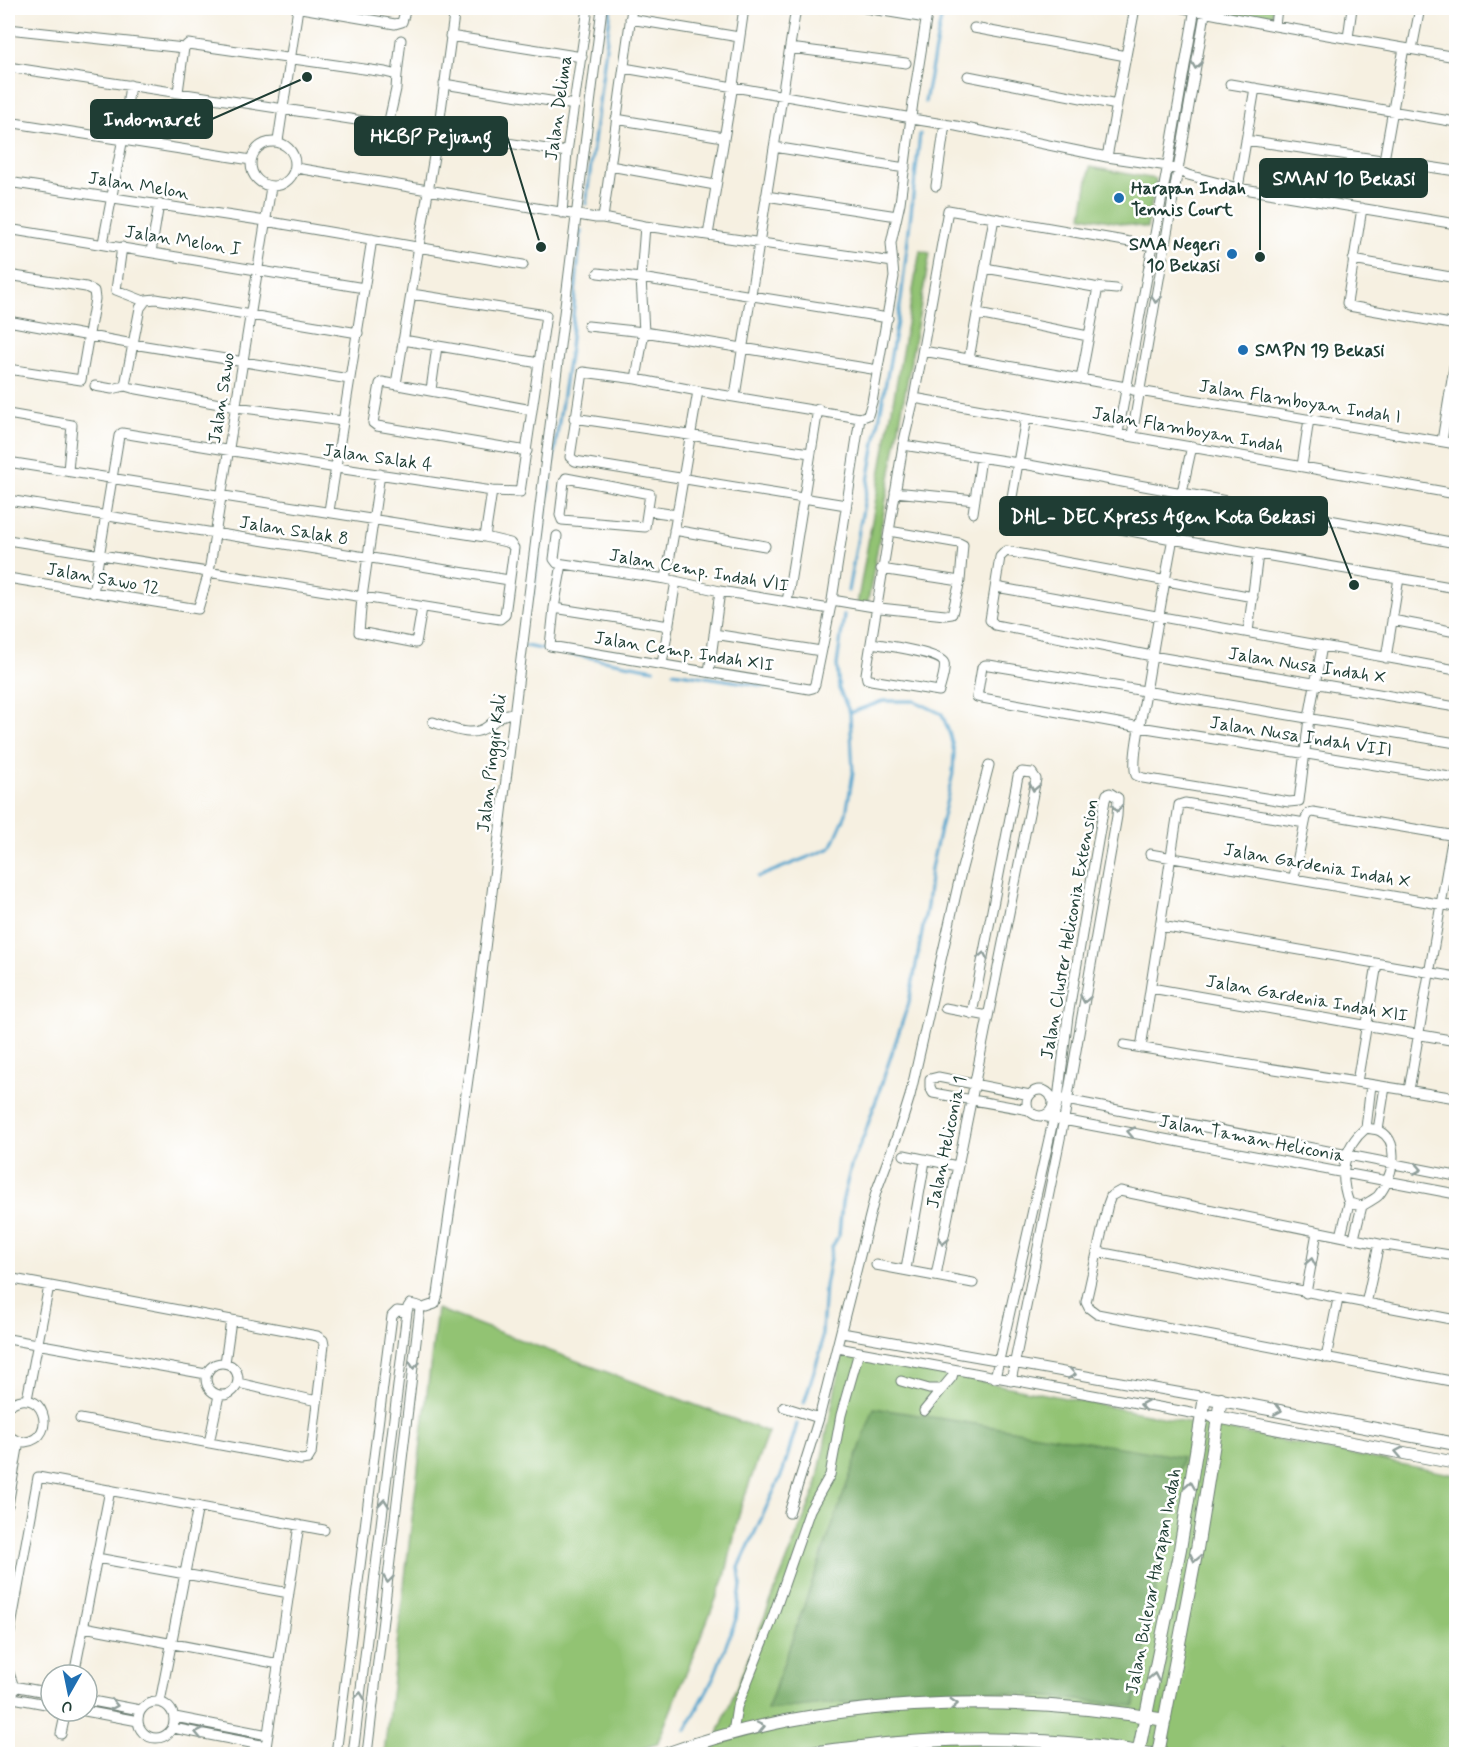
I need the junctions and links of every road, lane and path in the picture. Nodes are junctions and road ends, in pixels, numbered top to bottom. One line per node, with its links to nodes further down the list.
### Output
1 (299, 8): 2 (street); 34 (street)
2 (406, 8)
3 (455, 8): 24 (street)
4 (576, 8): 5 (street)
5 (588, 8): 32 (street, Jalan Delima)
6 (602, 8): 84 (street, Jalan Pinggir Kali)
7 (632, 8): 20 (street)
8 (744, 8): 25 (street)
9 (796, 8): 29 (street)
10 (865, 8): 19 (street)
11 (928, 8): 19 (street)
12 (1135, 8): 31 (street)
13 (1183, 8): 14 (street)
14 (1195, 8): 18 (street); 68 (street)
15 (1277, 8): 21 (street)
16 (1352, 8): 26 (street)
17 (1420, 8): 30 (street)
18 (1205, 9): 21 (street); 72 (street, one-way to 72)
19 (926, 18): 52 (street)
20 (630, 19): 25 (street); 36 (street)
21 (1275, 26): 26 (street)
22 (974, 28): 31 (street)
23 (8, 29): 28 (street)
24 (450, 36): 32 (street); 40 (street)
25 (739, 37): 43 (street)
26 (1348, 38): 30 (street)
27 (401, 40): 38 (street)
28 (184, 48): 34 (street); 45 (street)
29 (790, 48): 35 (street); 46 (street)
30 (1408, 48): 33 (street); 50 (street)
31 (1126, 56): 48 (street)
32 (582, 57): 47 (street, Jalan Delima)
33 (1456, 57)
34 (291, 59): 38 (street); 49 (street)
35 (906, 63)
36 (624, 68): 43 (street); 51 (street)
37 (8, 70): 42 (street)
38 (397, 75): 55 (street)
39 (968, 76): 48 (street)
40 (444, 84): 47 (street); 57 (street)
41 (1230, 84): 44 (street)
42 (130, 85): 45 (street); 59 (street)
43 (733, 85): 46 (street); 58 (street)
44 (1255, 88): 50 (street); 60 (street)
45 (178, 92): 49 (street)
46 (782, 95): 52 (street); 62 (street)
47 (576, 105): 63 (street, Jalan Delima)
48 (1117, 105): 64 (street)
49 (284, 108): 55 (street); 61 (street)
50 (1393, 111): 54 (street); 66 (street)
51 (616, 119): 58 (street); 67 (street)
52 (914, 119): 56 (street); 70 (street)
53 (8, 122): 59 (street)
54 (1456, 122)
55 (388, 124): 57 (street)
56 (940, 124): 64 (street); 75 (street)
57 (438, 132): 63 (street); 78 (street)
58 (723, 137): 74 (street)
59 (123, 140): 65 (street); 80 (street)
60 (1246, 140): 66 (street); 77 (street)
61 (278, 141): 65 (street); 69 (street)
62 (774, 147): 70 (street); 79 (street)
63 (567, 152): 83 (street, Jalan Delima)
64 (1107, 157): 68 (street)
65 (250, 160): 76 (street)
66 (1384, 160): 71 (street)
67 (610, 166): 74 (street); 86 (street)
68 (1168, 166): 72 (street); 96 (street)
69 (296, 168): 76 (street); 78 (street)
70 (905, 168): 85 (street)
71 (1456, 171)
72 (1179, 172): 77 (street); 145 (street, one-way to 145)
73 (8, 182): 80 (street, Jalan Melon)
74 (715, 185): 92 (street)
75 (936, 186)
76 (272, 187): 88 (street, Jalan Sawo)
77 (1238, 188): 82 (street)
78 (428, 190): 83 (street); 98 (street)
79 (766, 196): 85 (street); 94 (street)
80 (113, 197): 81 (street, Jalan Melon); 95 (street)
81 (159, 204): 88 (street, Jalan Melon); 99 (street)
82 (1362, 208): 89 (street); 100 (street)
83 (562, 213): 84 (street)
84 (579, 216): 86 (street); 242 (street, Jalan Pinggir Kali)
85 (897, 216): 101 (street)
86 (598, 218): 90 (street)
87 (994, 218): 96 (street); 103 (street); 129 (street)
88 (266, 221): 93 (street, Jalan Melon); 104 (street, Jalan Sawo)
89 (1456, 224)
90 (645, 226): 92 (street); 107 (street)
91 (8, 229): 95 (street, Jalan Melon I)
92 (708, 235): 94 (street)
93 (372, 239): 98 (street, Jalan Melon); 110 (street)
94 (759, 242): 101 (street); 113 (street)
95 (103, 243): 97 (street, Jalan Melon I)
96 (1153, 246): 142 (street)
97 (122, 247): 99 (street, Jalan Melon I); 114 (street)
98 (419, 247): 102 (street, Jalan Melon); 112 (street)
99 (151, 252): 104 (street, Jalan Melon I)
100 (1353, 260): 108 (street); 119 (street)
101 (893, 262): 117 (street)
102 (523, 265)
103 (986, 268): 109 (street); 115 (street)
104 (258, 270): 110 (street, Jalan Melon I); 116 (street, Jalan Sawo)
105 (598, 273): 107 (street)
106 (8, 275): 123 (street)
107 (641, 278): 113 (street); 121 (street)
108 (1456, 278)
109 (1098, 287): 111 (street); 124 (street)
110 (364, 288): 122 (street)
111 (1116, 289)
112 (412, 294): 125 (street); 133 (street)
113 (751, 296): 117 (street); 128 (street)
114 (144, 302): 116 (street); 126 (street)
115 (978, 314): 124 (street); 131 (street)
116 (251, 315): 122 (street); 132 (street, Jalan Sawo)
117 (888, 318): 135 (street)
118 (8, 321): 123 (street)
119 (1456, 325)
120 (588, 326): 121 (street)
121 (644, 332): 128 (street); 137 (street)
122 (358, 333): 136 (street)
123 (89, 335): 126 (street); 134 (street)
124 (1088, 336): 138 (street)
125 (403, 340): 127 (street); 139 (street)
126 (133, 344): 132 (street); 141 (street)
127 (437, 346): 133 (street); 143 (street)
128 (743, 349): 135 (street); 147 (street)
129 (923, 351): 131 (street, Jalan Flamboyan Indah I); 148 (street)
130 (1456, 355): 146 (street)
131 (969, 359): 138 (street, Jalan Flamboyan Indah I)
132 (243, 361): 136 (street); 149 (street, Jalan Sawo)
133 (539, 363): 151 (street)
134 (8, 369)
135 (878, 370): 154 (street, Jalan Cemp. Indah XII)
136 (349, 379): 157 (street)
137 (636, 379): 144 (street); 153 (street)
138 (1081, 379): 142 (street, Jalan Flamboyan Indah I)
139 (396, 384): 143 (street); 166 (street)
140 (94, 386): 141 (street)
141 (125, 386): 149 (street)
142 (1126, 388): 145 (street, Jalan Flamboyan Indah I); 158 (street)
143 (431, 390): 151 (street)
144 (698, 391): 147 (street); 160 (street)
145 (1139, 391): 156 (street, Jalan Flamboyan Indah I); 159 (street)
146 (1454, 392): 161 (street)
147 (735, 396): 150 (street)
148 (914, 398): 155 (street, Jalan Flamboyan Indah); 163 (street)
149 (236, 408): 157 (street); 165 (street, Jalan Sawo)
150 (818, 409): 154 (street); 167 (street)
151 (532, 410): 166 (street)
152 (8, 414): 173 (street)
153 (574, 418): 160 (street); 176 (street)
154 (860, 418): 185 (street, Jalan Cemp. Indah XII)
155 (1026, 418): 158 (street, Jalan Flamboyan Indah); 170 (street)
156 (1309, 419): 161 (street, Jalan Flamboyan Indah I); 171 (street)
157 (342, 421): 172 (street)
158 (1118, 433): 159 (street, Jalan Flamboyan Indah)
159 (1132, 435): 164 (street, Jalan Flamboyan Indah)
160 (690, 436): 167 (street); 176 (street)
161 (1442, 441): 162 (street, Jalan Flamboyan Indah I)
162 (1456, 444)
163 (903, 445): 168 (street); 178 (street)
164 (1192, 446): 171 (street, Jalan Flamboyan Indah); 179 (street)
165 (229, 451): 172 (street, Jalan Salak 4); 175 (street, Jalan Salak 4); 181 (street, Jalan Sawo)
166 (528, 452): 177 (street, Jalan Salak 4)
167 (810, 453): 183 (street)
168 (981, 458): 170 (street); 184 (street)
169 (8, 462): 173 (street)
170 (1018, 464): 179 (street); 197 (street)
171 (1302, 466): 180 (street, Jalan Flamboyan Indah)
172 (334, 468): 174 (street, Jalan Salak 4); 186 (street)
173 (68, 471): 175 (street)
174 (380, 474): 177 (street, Jalan Salak 4); 191 (street)
175 (113, 478): 181 (street); 190 (street)
176 (682, 479): 183 (street); 189 (street)
177 (492, 491): 196 (street)
178 (895, 492): 184 (street); 193 (street)
179 (1181, 493): 197 (street); 199 (street)
180 (1456, 494)
181 (222, 495): 186 (street); 194 (street, Jalan Sawo)
182 (8, 500): 190 (street, Jalan Salak 8)
183 (803, 500): 185 (street); 219 (street)
184 (975, 500): 188 (street)
185 (846, 505): 220 (street, Jalan Cemp. Indah XII)
186 (328, 511): 191 (street)
187 (649, 511): 187 (street); 189 (street)
188 (973, 513)
189 (677, 515): 192 (street)
190 (106, 516): 194 (street, Jalan Salak 8); 202 (street)
191 (374, 519): 196 (street); 203 (street)
192 (674, 530): 200 (street); 210 (street)
193 (889, 531): 205 (street); 211 (street)
194 (215, 534): 203 (street, Jalan Salak 8); 206 (street, Jalan Sawo)
195 (557, 536): 204 (street)
196 (485, 537): 209 (street)
197 (1172, 539): 201 (street); 212 (street)
198 (8, 540): 202 (street)
199 (1456, 543)
200 (765, 546)
201 (1258, 554): 208 (street); 218 (street)
202 (99, 555): 206 (street); 216 (street)
203 (368, 558): 209 (street, Jalan Salak 8); 217 (street)
204 (562, 564): 210 (street, Jalan Cemp. Indah VII); 222 (street, Jalan Cemp. Indah XII)
205 (881, 569): 211 (street); 223 (street)
206 (209, 572): 217 (street); 224 (street, Jalan Sawo)
207 (8, 578): 216 (street, Jalan Sawo 12)
208 (1399, 578): 214 (street); 226 (street)
209 (509, 580): 221 (street)
210 (671, 580): 215 (street, Jalan Cemp. Indah VII); 227 (street)
211 (960, 581): 223 (street, Jalan Cemp. Indah VII)
212 (1165, 581): 213 (street); 218 (street); 225 (street)
213 (996, 587): 225 (street); 234 (street, Jalan Nusa Indah X)
214 (1456, 588)
215 (720, 591): 219 (street, Jalan Cemp. Indah VII); 230 (street)
216 (93, 593): 224 (street, Jalan Sawo 12)
217 (362, 597): 221 (street); 221 (street)
218 (1253, 597): 228 (street)
219 (787, 602): 220 (street, Jalan Cemp. Indah VII)
220 (835, 604): 223 (street, Jalan Cemp. Indah VII); 233 (street, Jalan Cemp. Indah XII)
221 (422, 608)
222 (554, 608): 227 (street); 236 (street, Jalan Cemp. Indah XII)
223 (875, 608): 231 (street)
224 (194, 610)
225 (1159, 616): 228 (street); 234 (street)
226 (1392, 621): 229 (street); 235 (street)
227 (669, 626): 236 (street)
228 (1248, 632): 232 (street)
229 (1456, 632)
230 (714, 634): 233 (street); 238 (street)
231 (871, 643): 231 (street)
232 (1322, 646): 235 (street); 239 (street)
233 (821, 651): 238 (street, Jalan Cemp. Indah XII)
234 (1152, 656): 239 (street, Jalan Nusa Indah X); 240 (street)
235 (1386, 657): 237 (street)
236 (662, 664): 238 (street, Jalan Cemp. Indah XII)
237 (1456, 670)
238 (708, 672)
239 (1316, 683): 241 (street, Jalan Nusa Indah X); 243 (street)
240 (1146, 691): 243 (street); 245 (street); 245 (street, Jalan Nusa Indah VIII)
241 (1456, 707)
242 (513, 713): 244 (street); 313 (street, Jalan Pinggir Kali)
243 (1310, 718): 246 (street); 247 (street)
244 (433, 722)
245 (1140, 727): 247 (street, Jalan Nusa Indah VIII); 247 (street)
246 (1456, 743)
247 (1306, 753): 249 (street, Jalan Nusa Indah VIII)
248 (989, 765): 317 (street)
249 (1456, 778)
250 (1305, 823): 251 (street); 253 (street); 254 (street)
251 (1455, 836): 255 (street)
252 (1150, 854): 253 (street, Jalan Gardenia Indah X)
253 (1172, 858): 254 (street, Jalan Gardenia Indah X); 257 (street)
254 (1294, 878): 255 (street, Jalan Gardenia Indah X)
255 (1442, 904): 256 (street, Jalan Gardenia Indah X); 259 (street)
256 (1456, 906)
257 (1161, 926): 258 (street); 261 (street)
258 (1377, 964): 259 (street); 265 (street)
259 (1429, 972): 260 (street); 266 (street)
260 (1456, 977)
261 (1151, 988): 265 (street, Jalan Gardenia Indah XII); 269 (street)
262 (945, 1008): 263 (street)
263 (972, 1014): 264 (street); 264 (street, Jalan Heliconia 1, one-way to 264)
264 (988, 1016): 271 (street, Jalan Heliconia 1)
265 (1366, 1026): 266 (street, Jalan Gardenia Indah XII); 270 (street)
266 (1419, 1034): 267 (street, Jalan Gardenia Indah XII); 275 (street)
267 (1456, 1041)
268 (1124, 1045): 269 (street)
269 (1141, 1048): 270 (street)
270 (1357, 1082): 272 (street)
271 (975, 1084): 274 (street); 279 (street, Jalan Heliconia 1); 279 (street)
272 (1371, 1084): 273 (street); 285 (street)
273 (1385, 1087): 275 (street); 286 (street)
274 (1002, 1090): 276 (street); 280 (street)
275 (1409, 1090): 278 (street)
276 (1030, 1095): 277 (street, Jalan Taman Heliconia); 281 (street)
277 (1059, 1098): 277 (street, Jalan Cluster Heliconia Extension, one-way to 277); 282 (street); 283 (street); 284 (street); 287 (street, Jalan Taman Heliconia)
278 (1456, 1098)
279 (972, 1100): 280 (street); 291 (street, Jalan Heliconia 1)
280 (999, 1105): 281 (street)
281 (1029, 1110): 282 (street)
282 (1042, 1116): 283 (street, Jalan Taman Heliconia)
283 (1054, 1117): 284 (street, Jalan Taman Heliconia); 323 (street)
284 (1064, 1119): 292 (street, Jalan Taman Heliconia, one-way to 284); 325 (street)
285 (1366, 1128): 286 (street); 287 (street)
286 (1378, 1130): 290 (street)
287 (1346, 1154): 290 (street, Jalan Taman Heliconia); 292 (street)
288 (904, 1155): 289 (street)
289 (925, 1161): 291 (street); 305 (street)
290 (1392, 1164): 293 (street, Jalan Taman Heliconia, one-way to 293); 294 (street)
291 (957, 1166): 306 (street, Jalan Heliconia 1, one-way to 306)
292 (1342, 1172): 294 (street, Jalan Taman Heliconia); 296 (street)
293 (1456, 1176)
294 (1388, 1181): 295 (street, Jalan Taman Heliconia); 297 (street)
295 (1456, 1194)
296 (1349, 1203): 297 (street); 299 (street)
297 (1362, 1206): 300 (street)
298 (1317, 1232): 299 (street); 302 (street); 310 (street, one-way to 298)
299 (1341, 1236): 300 (street)
300 (1354, 1238): 301 (street)
301 (1379, 1244): 303 (street); 312 (street)
302 (1098, 1252): 310 (street); 322 (street)
303 (1456, 1256)
304 (876, 1265): 305 (street)
305 (906, 1269): 306 (street)
306 (936, 1275): 308 (street)
307 (8, 1278): 309 (street)
308 (973, 1283)
309 (49, 1286): 315 (street); 319 (street)
310 (1306, 1293): 311 (street)
311 (1338, 1299): 312 (street); 322 (street)
312 (1366, 1304): 316 (street)
313 (426, 1307)
314 (407, 1312): 376 (street, one-way to 314); 379 (street, one-way to 379); 390 (street)
315 (231, 1320): 324 (street); 338 (street)
316 (1456, 1320)
317 (842, 1333): 320 (street); 323 (street)
318 (8, 1339): 319 (street)
319 (37, 1345): 327 (street); 336 (street)
320 (838, 1348): 321 (street); 344 (street)
321 (859, 1352): 326 (street); 383 (street)
322 (1326, 1358): 332 (street)
323 (999, 1361): 325 (street); 328 (street)
324 (225, 1364): 327 (street); 331 (street)
325 (1014, 1364): 330 (street); 335 (street, one-way to 335)
326 (954, 1370): 328 (street); 333 (street)
327 (206, 1374): 334 (street)
328 (995, 1378): 330 (street)
329 (901, 1381): 333 (street)
330 (1011, 1381): 342 (street, one-way to 330)
331 (238, 1383): 334 (street); 338 (street)
332 (1456, 1383)
333 (942, 1389): 341 (street)
334 (219, 1395): 348 (street)
335 (1205, 1397): 337 (street); 342 (street, Jalan Bulevar Harapan Indah)
336 (27, 1399): 339 (street); 347 (street)
337 (1221, 1399): 343 (street, Jalan Bulevar Harapan Indah); 349 (street, one-way to 349)
338 (317, 1401): 348 (street)
339 (8, 1406)
340 (784, 1407): 344 (street)
341 (924, 1411)
342 (1202, 1414): 343 (street); 374 (street, Jalan Bulevar Harapan Indah, one-way to 342)
343 (1218, 1417): 350 (street, one-way to 343); 377 (street, Jalan Bulevar Harapan Indah, one-way to 377)
344 (819, 1418): 354 (street)
345 (80, 1419): 348 (street)
346 (8, 1435): 347 (street)
347 (19, 1442): 352 (street)
348 (209, 1443)
349 (1456, 1444)
350 (1456, 1463)
351 (110, 1490): 353 (street); 357 (street); 361 (street)
352 (8, 1505)
353 (198, 1506): 355 (street); 358 (street)
354 (789, 1513)
355 (299, 1525): 356 (street); 359 (street)
356 (324, 1530)
357 (97, 1558): 358 (street); 360 (street)
358 (185, 1574): 359 (street); 362 (street)
359 (289, 1593): 364 (street)
360 (84, 1627): 362 (street); 363 (street)
361 (8, 1643)
362 (171, 1644): 364 (street); 369 (street)
363 (76, 1663)
364 (279, 1664): 384 (street)
365 (8, 1670): 366 (street)
366 (11, 1686): 367 (street); 368 (street)
367 (39, 1691)
368 (11, 1698): 371 (street)
369 (160, 1701): 372 (street); 375 (street)
370 (99, 1702): 372 (street, one-way to 372)
371 (39, 1703)
372 (140, 1710): 378 (street)
373 (99, 1714): 378 (street)
374 (1146, 1716): 377 (street); 383 (street, one-way to 374); 388 (street, Jalan Bulevar Harapan Indah)
375 (175, 1717): 381 (street); 384 (street)
376 (357, 1720): 379 (street); 391 (street)
377 (1165, 1720): 394 (street, Jalan Bulevar Harapan Indah)
378 (138, 1721): 381 (street)
379 (371, 1722): 392 (street)
380 (63, 1723): 382 (street)
381 (173, 1728): 385 (street, one-way to 381)
382 (61, 1734)
383 (733, 1734): 387 (street)
384 (268, 1735): 385 (street)
385 (266, 1750)
386 (8, 1753): 389 (street)
387 (668, 1754)
388 (1143, 1754): 393 (street)
389 (15, 1755)
390 (336, 1755)
391 (353, 1755)
392 (367, 1755)
393 (808, 1755)
394 (1158, 1755)

